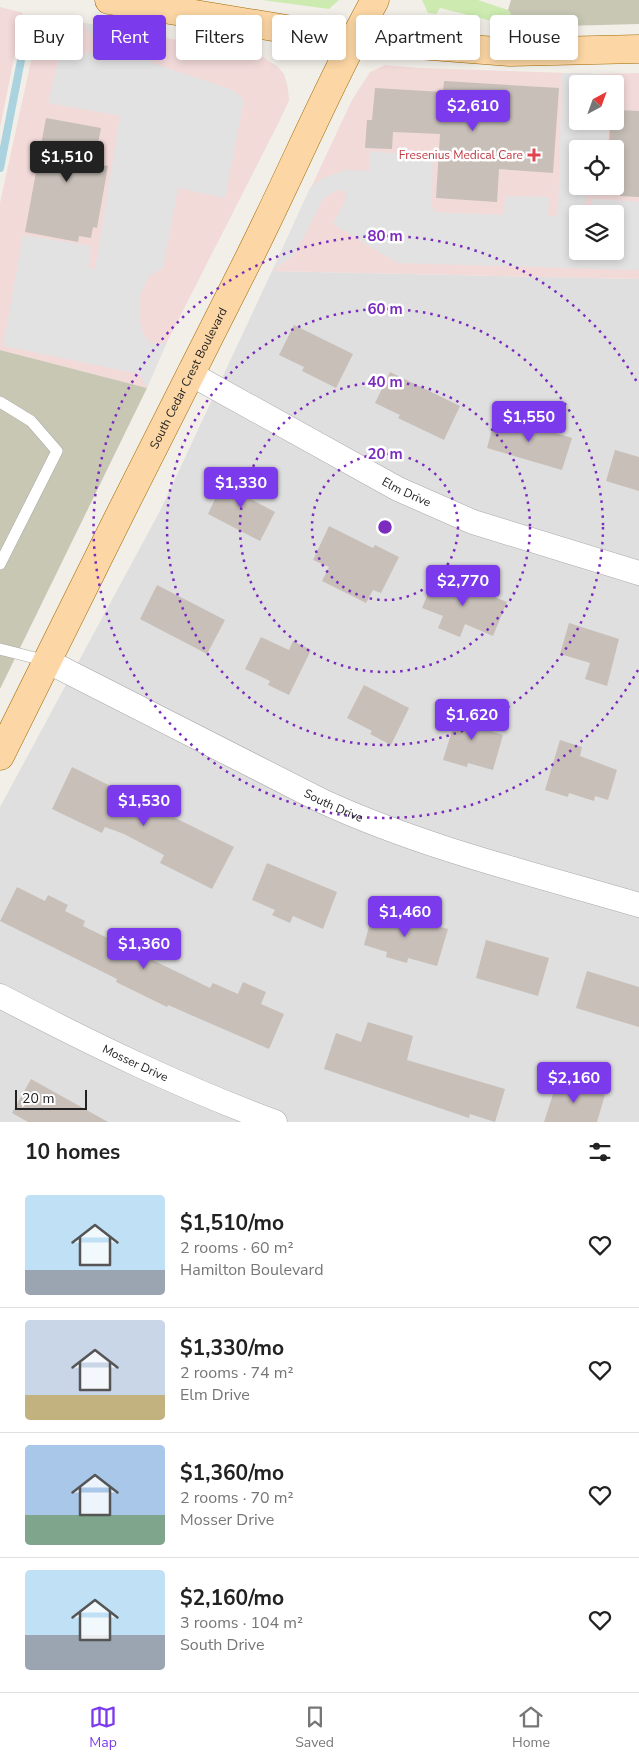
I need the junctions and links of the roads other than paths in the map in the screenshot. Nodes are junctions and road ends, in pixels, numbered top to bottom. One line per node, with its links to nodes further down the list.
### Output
1 (109, 0): 3 (main road)
2 (375, 0): 3 (main road, South Cedar Crest Boulevard)
3 (353, 40): 4 (main road); 5 (main road, South Cedar Crest Boulevard)
4 (639, 49)
5 (189, 373): 8 (street, Elm Drive); 10 (main road, South Cedar Crest Boulevard)
6 (0, 402): 7 (lane)
7 (0, 564)
8 (639, 573)
9 (0, 649): 10 (lane)
10 (47, 661): 11 (main road, South Cedar Crest Boulevard); 12 (street, South Drive)
11 (0, 756)
12 (639, 905)
13 (0, 996): 14 (street, Mosser Drive)
14 (275, 1122)

